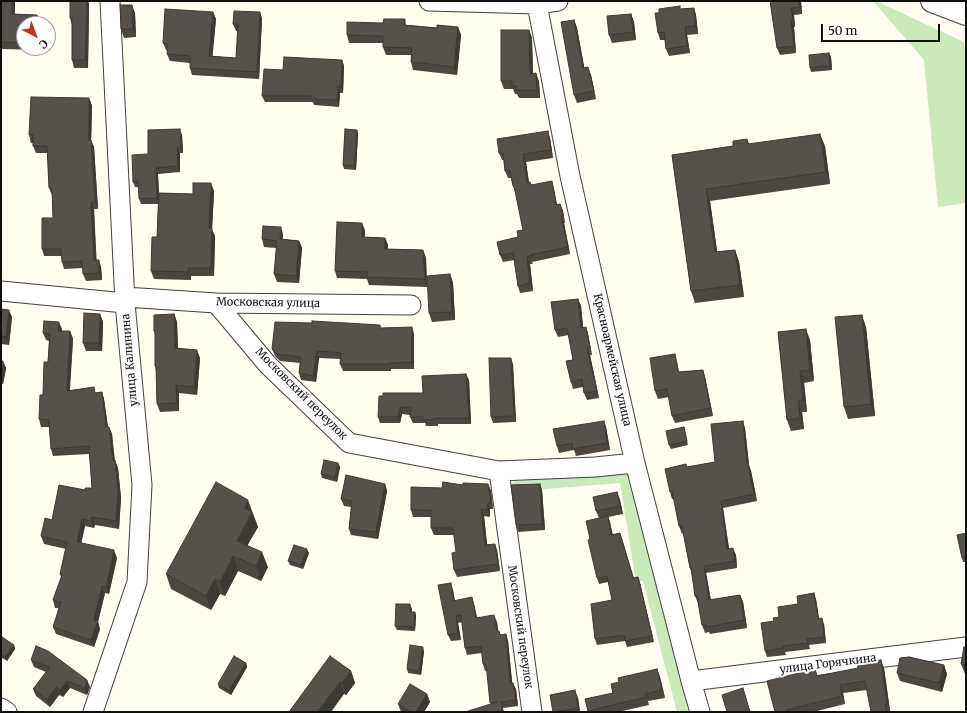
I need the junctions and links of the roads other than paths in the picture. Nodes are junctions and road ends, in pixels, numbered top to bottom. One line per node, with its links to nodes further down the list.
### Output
1 (110, 1): 8 (street, улица Калинина)
2 (429, 1): 5 (street)
3 (558, 1): 5 (street)
4 (932, 1): 6 (street)
5 (537, 4): 11 (street, Красноармейская улица)
6 (966, 14)
7 (1, 291): 8 (street, Московская улица)
8 (125, 300): 9 (street, Московская улица); 17 (street, улица Калинина)
9 (216, 303): 10 (street, Московская улица); 12 (street, Московский переулок)
10 (411, 305)
11 (635, 464): 12 (street, Московский переулок); 14 (street, Красноармейская улица)
12 (499, 471): 18 (street, Московский переулок)
13 (966, 646): 14 (street, улица Горячкина)
14 (691, 680): 19 (street, Красноармейская улица)
15 (1, 708): 16 (street)
16 (7, 712)
17 (92, 712)
18 (532, 712)
19 (700, 712)

